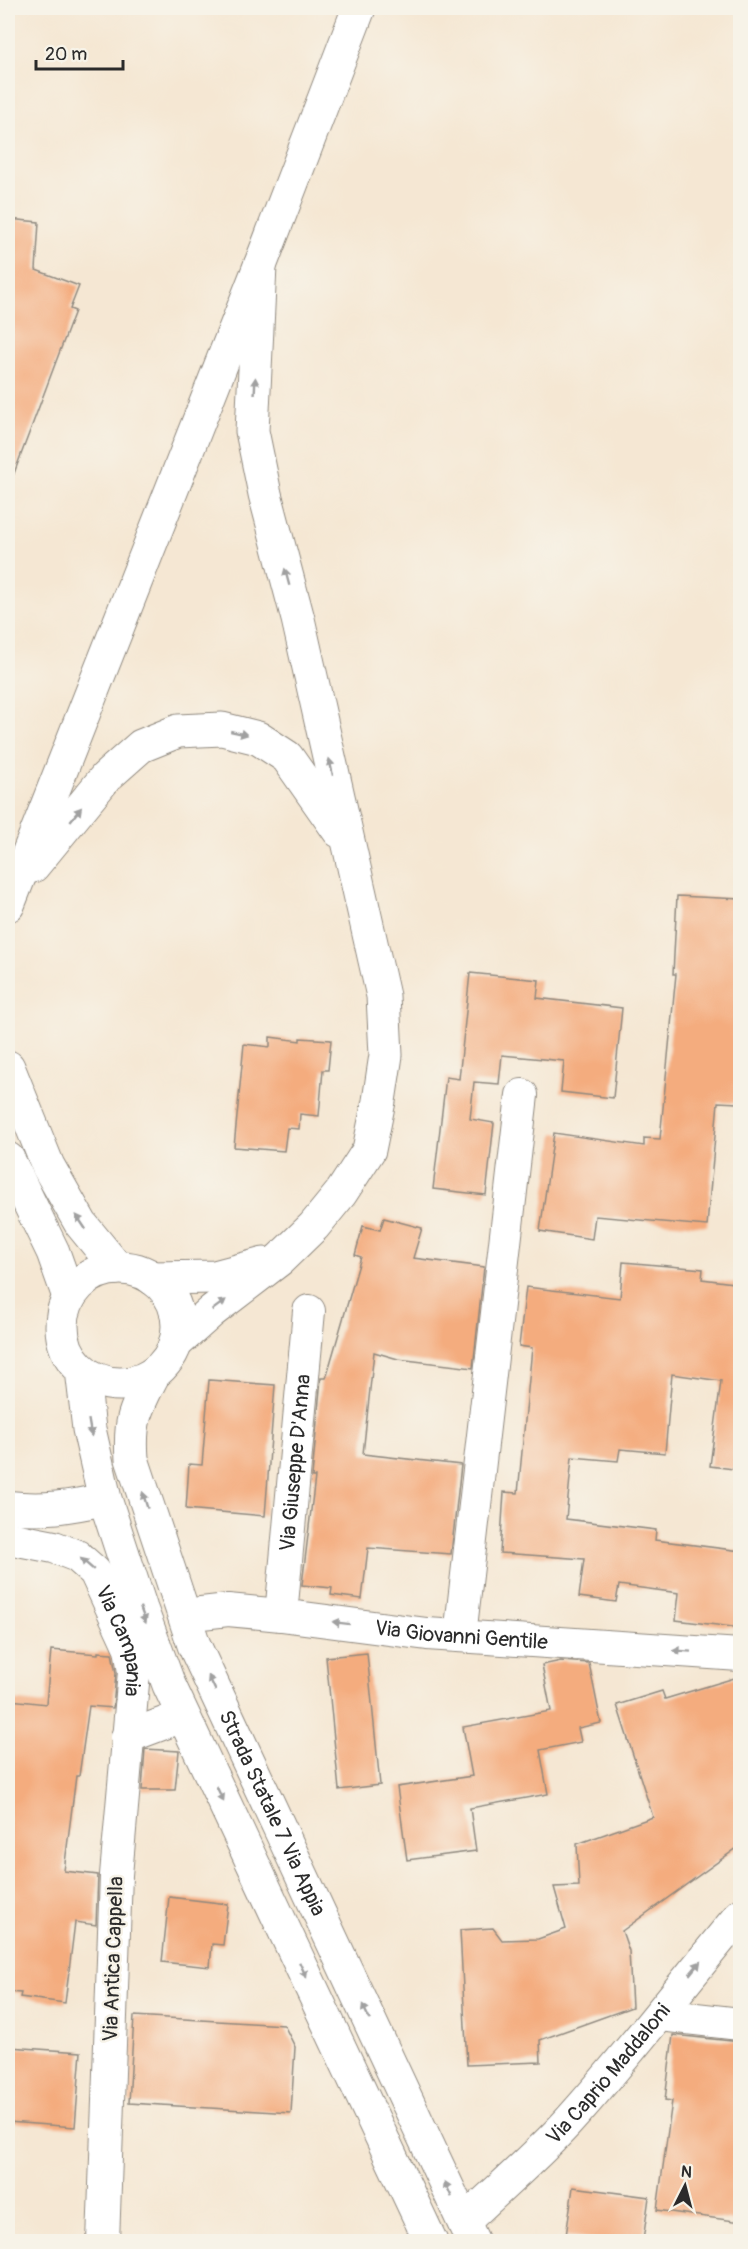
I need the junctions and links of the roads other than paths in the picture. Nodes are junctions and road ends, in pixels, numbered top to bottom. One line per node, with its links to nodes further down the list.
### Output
1 (359, 8): 2 (main road)
2 (260, 266): 3 (main road, Strada Statale 7 Via Appia, one-way to 2); 4 (main road)
3 (348, 844): 4 (main road, one-way to 3); 8 (main road, Strada Statale 7 Via Appia)
4 (10, 898)
5 (8, 1067): 9 (main road, one-way to 5)
6 (522, 1095): 21 (street)
7 (8, 1159): 11 (main road)
8 (280, 1259): 10 (main road); 13 (main road, Strada Statale 7 Via Appia, one-way to 8)
9 (117, 1268): 10 (main road); 11 (main road)
10 (152, 1278): 13 (main road)
11 (69, 1297): 14 (main road, Strada Statale 7 Via Appia)
12 (309, 1311): 20 (street, Via Giuseppe D'Anna)
13 (175, 1344): 15 (main road, Strada Statale 7 Via Appia)
14 (82, 1370): 15 (main road); 16 (main road, Strada Statale 7 Via Appia, one-way to 16)
15 (154, 1373): 19 (main road, Strada Statale 7 Via Appia, one-way to 15)
16 (105, 1499): 17 (street); 23 (main road, Strada Statale 7 Via Appia, one-way to 23)
17 (8, 1507)
18 (8, 1538): 24 (street, Via Campania, one-way to 18)
19 (184, 1615): 20 (street, Via Giovanni Gentile); 28 (main road, Strada Statale 7 Via Appia, one-way to 19)
20 (280, 1615): 21 (street, Via Giovanni Gentile, one-way to 20)
21 (460, 1636): 22 (street, Via Giovanni Gentile, one-way to 21)
22 (741, 1655)
23 (183, 1716): 24 (street); 30 (main road, Strada Statale 7 Via Appia, one-way to 30)
24 (128, 1737): 29 (street, Via Antica Cappella)
25 (741, 1915): 26 (street, Via Caprio Maddaloni, one-way to 25)
26 (660, 2015): 27 (street); 28 (street, Via Caprio Maddaloni)
27 (741, 2024)
28 (469, 2232): 30 (main road)
29 (103, 2241)
30 (433, 2241)

